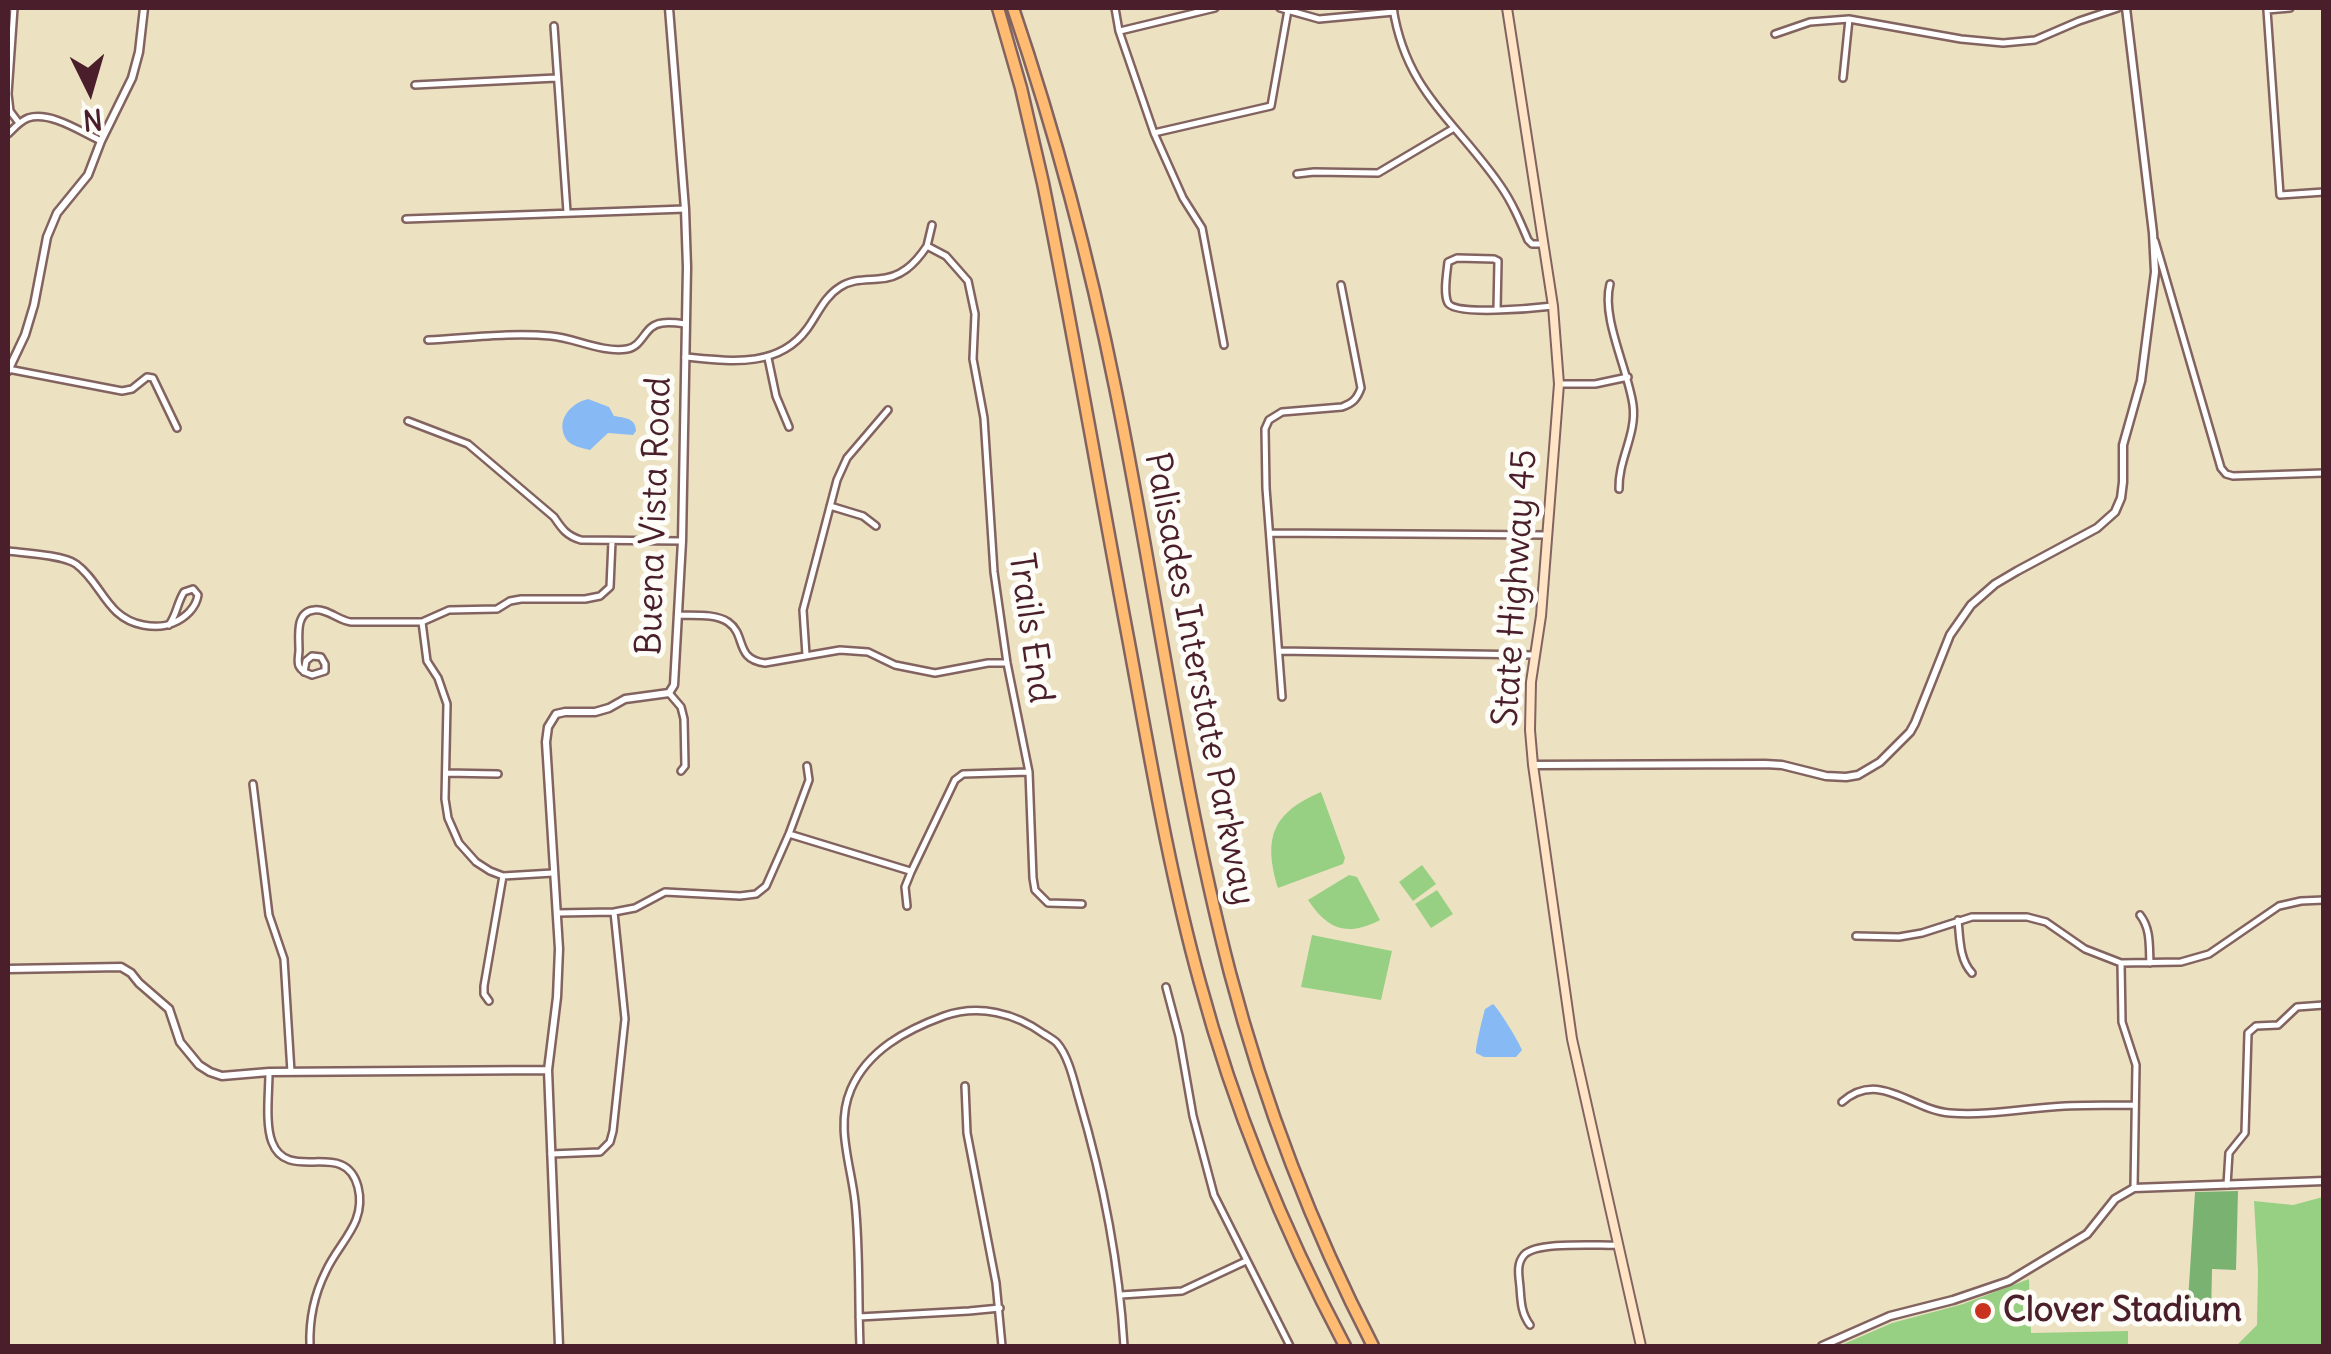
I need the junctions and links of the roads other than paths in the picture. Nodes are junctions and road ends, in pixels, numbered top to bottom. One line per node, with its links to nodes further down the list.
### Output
1 (10, 8): 22 (street)
2 (144, 8): 26 (street)
3 (670, 8): 29 (street, Buena Vista Road)
4 (998, 8): 119 (highway, Palisades Interstate Parkway)
5 (1115, 8): 17 (street)
6 (1214, 8): 17 (street)
7 (1280, 8): 13 (street)
8 (1507, 8): 34 (main road, State Highway 45)
9 (2118, 8): 15 (street)
10 (2126, 8): 33 (street)
11 (2290, 8): 28 (street)
12 (1014, 10): 120 (highway, Palisades Interstate Parkway)
13 (1288, 10): 14 (street); 25 (street)
14 (1394, 10): 23 (street)
15 (1849, 19): 18 (street); 20 (street)
16 (554, 26): 19 (street)
17 (1119, 31): 25 (street)
18 (1775, 34)
19 (556, 78): 21 (street); 30 (street)
20 (1843, 78)
21 (414, 85)
22 (20, 123): 24 (street); 26 (street)
23 (1454, 128): 27 (street); 34 (street)
24 (8, 134)
25 (1154, 134): 42 (street)
26 (101, 141): 45 (street)
27 (1296, 174)
28 (2324, 192)
29 (685, 208): 30 (street); 40 (street, Buena Vista Road)
30 (567, 212): 31 (street)
31 (406, 219)
32 (932, 225): 35 (street)
33 (2153, 233): 52 (street); 71 (street)
34 (1544, 244): 38 (main road, State Highway 45)
35 (927, 246): 44 (street); 67 (street, Trails End)
36 (1610, 284): 46 (street)
37 (1340, 285): 56 (street)
38 (1552, 306): 39 (street); 47 (main road, State Highway 45)
39 (1497, 310): 39 (street)
40 (685, 324): 41 (street); 43 (street, Buena Vista Road)
41 (428, 340)
42 (1224, 346)
43 (685, 356): 44 (street); 59 (street, Buena Vista Road)
44 (768, 358): 50 (street)
45 (8, 370): 51 (street)
46 (1628, 377): 47 (street); 53 (street)
47 (1559, 384): 57 (main road, State Highway 45)
48 (888, 410): 54 (street)
49 (408, 421): 58 (street)
50 (789, 426)
51 (178, 428)
52 (2324, 473)
53 (1619, 488)
54 (830, 506): 55 (street); 65 (street)
55 (876, 526)
56 (1270, 532): 57 (street); 64 (street)
57 (1547, 535): 66 (main road, State Highway 45)
58 (612, 541): 59 (street); 62 (street)
59 (682, 541): 61 (street, Buena Vista Road)
60 (8, 550): 63 (street)
61 (678, 615): 65 (street); 69 (street, Buena Vista Road)
62 (422, 622): 68 (street); 75 (street)
63 (169, 625): 63 (street)
64 (1279, 651): 66 (street); 70 (street)
65 (806, 655): 67 (street)
66 (1534, 656): 71 (main road, State Highway 45)
67 (1006, 663): 74 (street, Trails End)
68 (304, 672): 68 (street)
69 (669, 693): 73 (street); 79 (street, Buena Vista Road)
70 (1282, 697)
71 (1533, 765): 107 (main road, State Highway 45)
72 (808, 766): 78 (street)
73 (680, 771)
74 (1030, 772): 80 (street); 83 (street, Trails End)
75 (446, 774): 76 (street); 81 (street)
76 (498, 774)
77 (253, 784): 99 (street)
78 (789, 834): 80 (street); 86 (street)
79 (553, 872): 81 (street); 85 (street, Buena Vista Road)
80 (911, 872): 84 (street)
81 (503, 876): 95 (street)
82 (2324, 900): 91 (street)
83 (1082, 904)
84 (907, 906)
85 (558, 912): 86 (street); 97 (street, Buena Vista Road)
86 (614, 912): 103 (street)
87 (2140, 915): 91 (street)
88 (1958, 920): 89 (street); 90 (street); 93 (street)
89 (1856, 936)
90 (2121, 963): 91 (street); 102 (street)
91 (2150, 963)
92 (8, 969): 98 (street)
93 (1972, 973)
94 (1166, 987): 108 (street)
95 (489, 1001)
96 (2324, 1004): 105 (street)
97 (548, 1070): 99 (street); 103 (street, Buena Vista Road)
98 (269, 1072): 99 (street); 113 (street)
99 (291, 1072)
100 (965, 1086): 110 (street)
101 (1842, 1102): 102 (street)
102 (2134, 1105): 106 (street)
103 (551, 1154): 114 (street, Buena Vista Road)
104 (2324, 1182): 105 (street)
105 (2227, 1185): 106 (street)
106 (2134, 1188): 122 (street)
107 (1620, 1245): 112 (street); 121 (main road, State Highway 45)
108 (1246, 1261): 109 (street); 118 (street)
109 (1121, 1295): 111 (street); 117 (street)
110 (1000, 1308): 111 (street); 116 (street)
111 (859, 1316): 115 (street)
112 (1530, 1325)
113 (310, 1346)
114 (559, 1346)
115 (860, 1346)
116 (1002, 1346)
117 (1124, 1346)
118 (1290, 1346)
119 (1345, 1346)
120 (1373, 1346)
121 (1641, 1346)
122 (1822, 1346)

